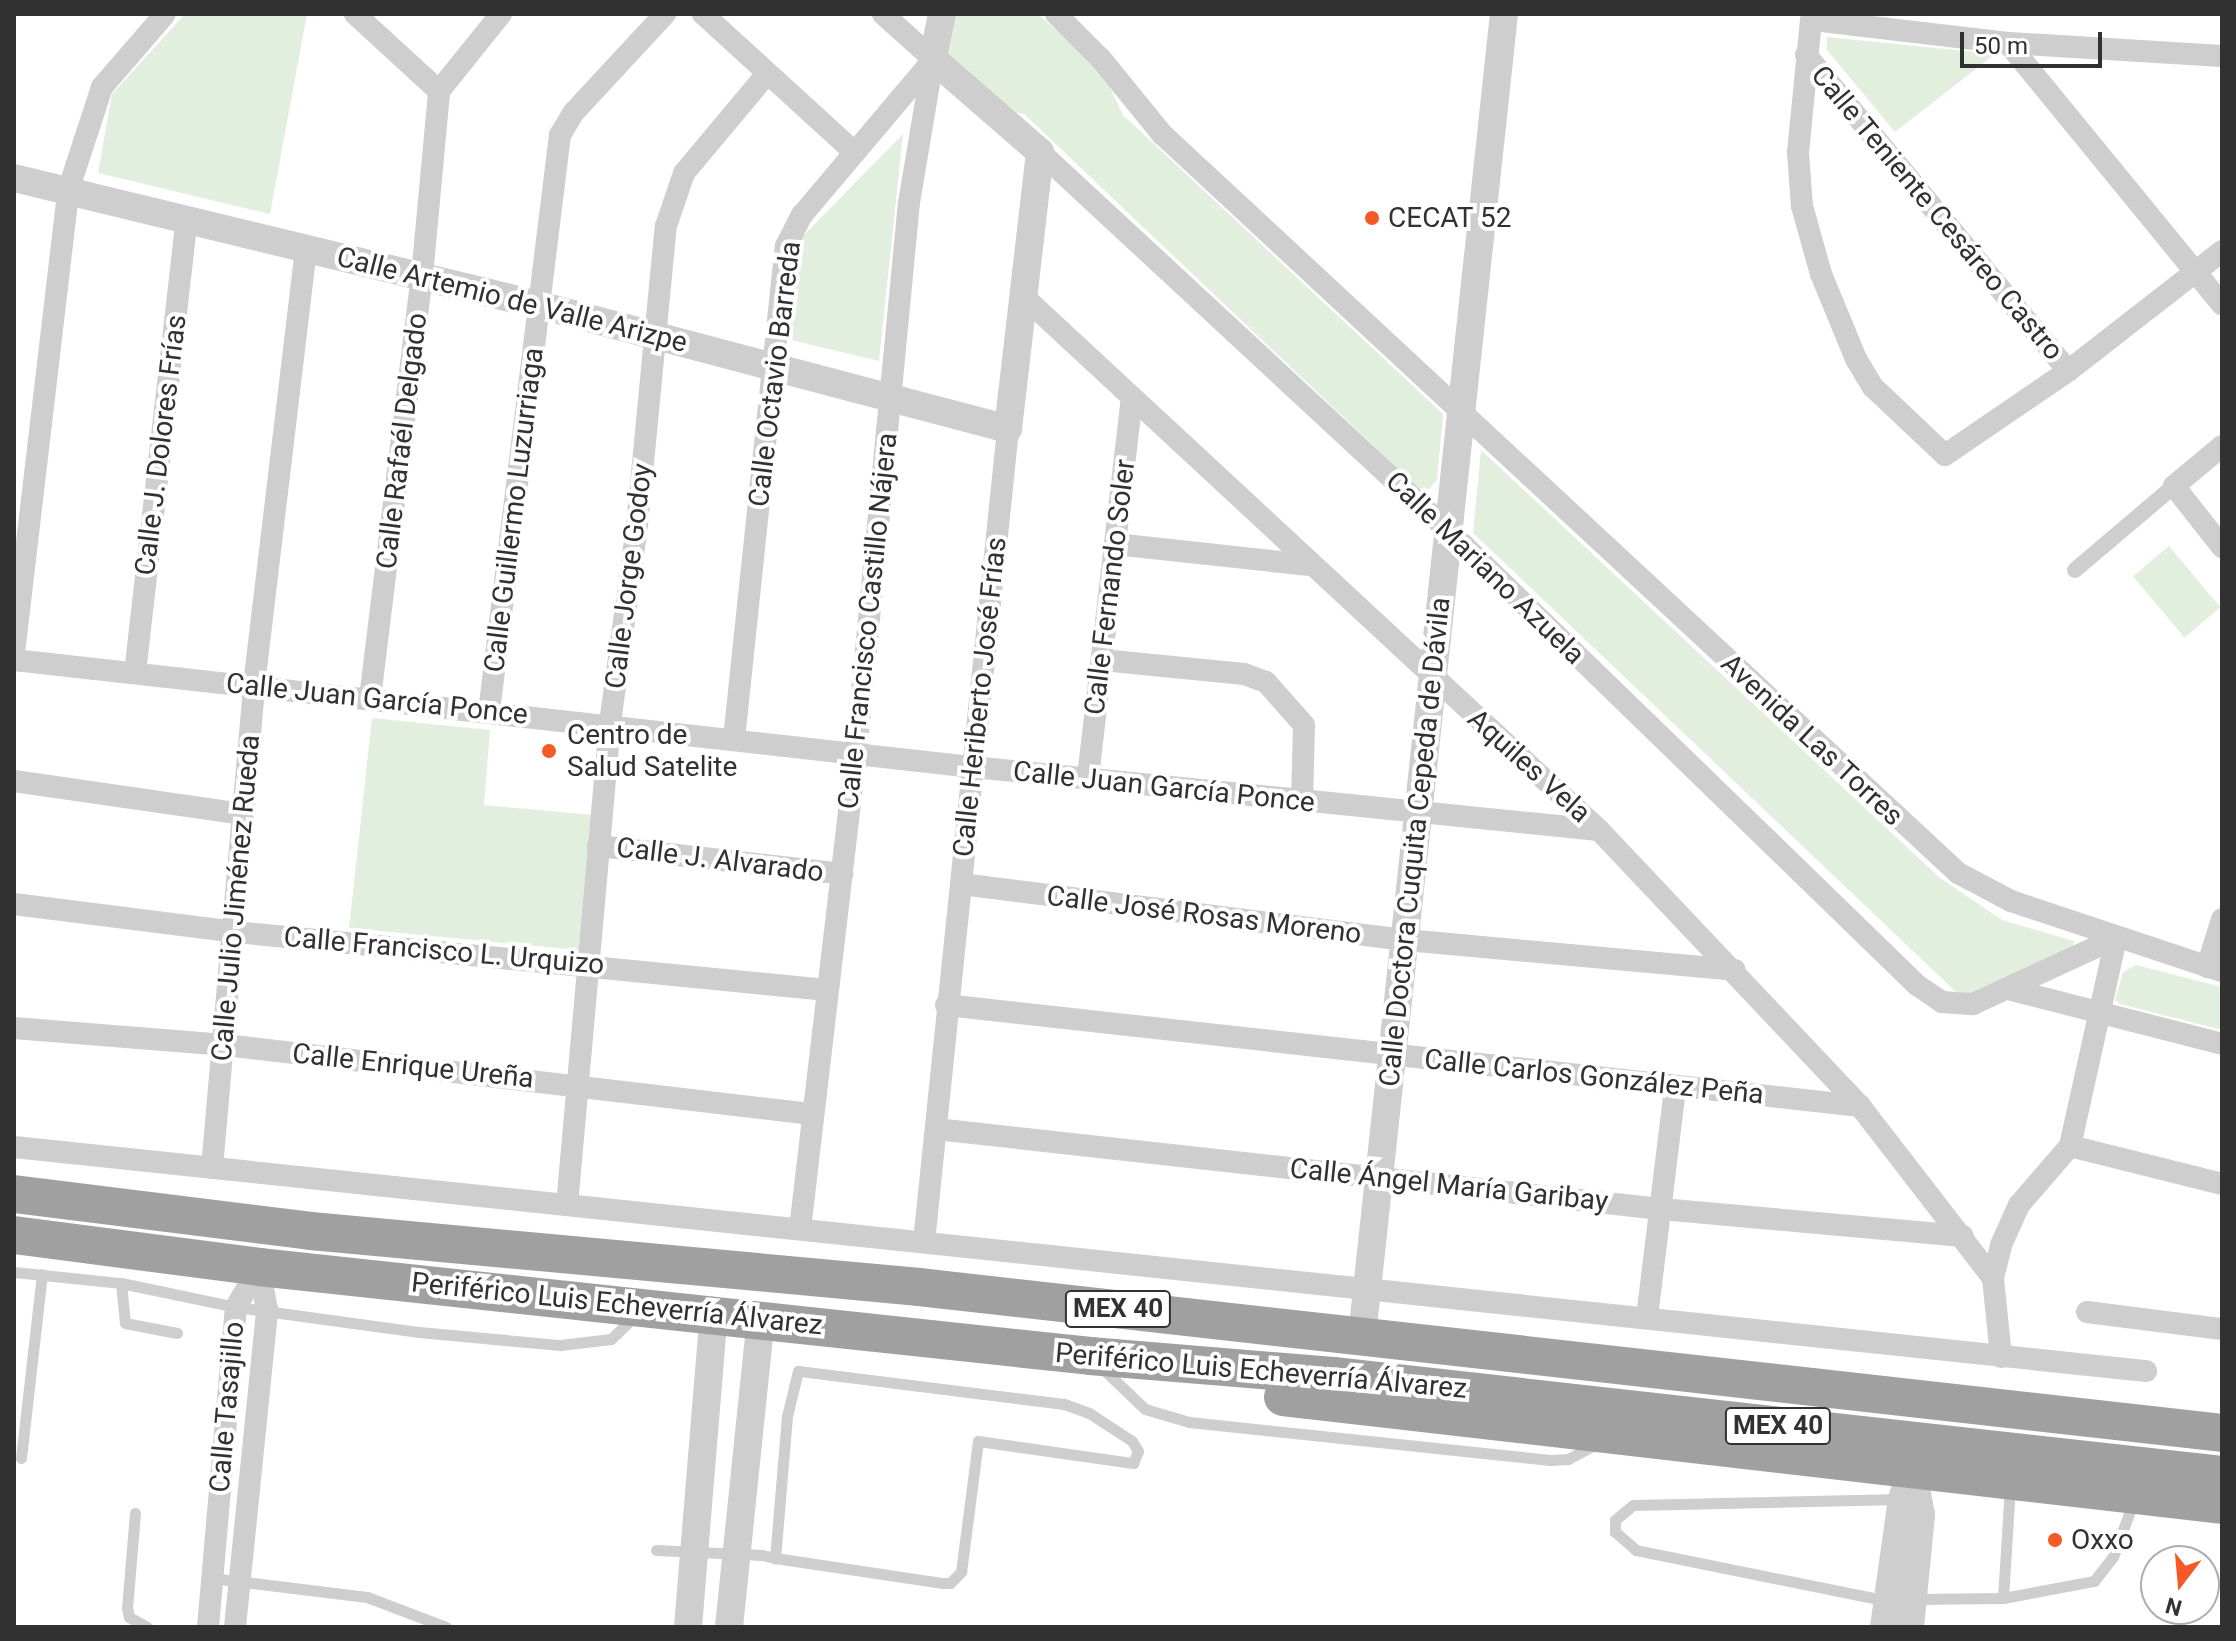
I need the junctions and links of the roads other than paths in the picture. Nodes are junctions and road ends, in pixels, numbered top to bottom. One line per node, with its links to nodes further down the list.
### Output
1 (165, 14): 19 (street)
2 (355, 14): 15 (street)
3 (501, 14): 15 (street)
4 (665, 14): 27 (street, Calle Guillermo Luzurriaga)
5 (703, 14): 14 (street)
6 (883, 14): 13 (street, Calle Mariano Azuela)
7 (942, 14): 13 (street, Calle Francisco Castillo Nájera)
8 (1056, 14): 33 (street, Avenida Las Torres)
9 (1504, 14): 33 (street, Calle Doctora Cuquita Cepeda de Dávila)
10 (2008, 43): 11 (street); 12 (street); 23 (street)
11 (1806, 55): 30 (street, Calle Teniente Cesáreo Castro); 30 (street)
12 (2221, 57)
13 (933, 59): 16 (street, Calle Octavio Barreda); 17 (street, Calle Mariano Azuela); 31 (street, Calle Francisco Castillo Nájera)
14 (766, 75): 16 (street); 28 (street, Calle Jorge Godoy)
15 (439, 91): 24 (street, Calle Rafaél Delgado)
16 (853, 151): 29 (street, Calle Octavio Barreda)
17 (1040, 152): 25 (street, Calle Heriberto José Frías); 37 (street, Calle Mariano Azuela)
18 (14, 178): 19 (street, Calle Artemio de Valle Arizpe)
19 (68, 191): 20 (street, Calle Artemio de Valle Arizpe); 38 (street)
20 (187, 218): 21 (street, Calle Artemio de Valle Arizpe); 46 (street, Calle J. Dolores Frías)
21 (306, 248): 24 (street, Calle Artemio de Valle Arizpe); 48 (street, Calle Julio Jiménez Rueda)
22 (2222, 251): 23 (street)
23 (2196, 272): 26 (street); 30 (street)
24 (422, 276): 27 (street, Calle Artemio de Valle Arizpe); 49 (street, Calle Rafaél Delgado)
25 (1022, 295): 32 (street, Aquiles Vela); 34 (street, Calle Heriberto José Frías)
26 (2222, 304)
27 (539, 305): 28 (street, Calle Artemio de Valle Arizpe); 50 (street, Calle Guillermo Luzurriaga)
28 (658, 336): 29 (street, Calle Artemio de Valle Arizpe); 51 (street, Calle Jorge Godoy)
29 (775, 366): 31 (street, Calle Artemio de Valle Arizpe); 52 (street, Calle Octavio Barreda)
30 (2068, 371)
31 (890, 397): 34 (street, Calle Artemio de Valle Arizpe); 53 (street, Calle Francisco Castillo Nájera)
32 (1132, 398): 39 (street, Calle Fernando Soler); 41 (street, Aquiles Vela)
33 (1459, 413): 37 (street, Calle Doctora Cuquita Cepeda de Dávila); 67 (street, Avenida Las Torres)
34 (1008, 429): 54 (street, Calle Heriberto José Frías)
35 (2222, 446): 36 (street)
36 (2174, 486): 40 (street); 42 (street)
37 (1450, 532): 47 (street, Calle Doctora Cuquita Cepeda de Dávila); 73 (street, Calle Mariano Azuela)
38 (20, 540): 43 (street)
39 (1115, 544): 41 (street); 45 (street, Calle Fernando Soler)
40 (2222, 547)
41 (1307, 565): 47 (street, Aquiles Vela)
42 (2075, 570)
43 (14, 653)
44 (14, 660): 46 (street, Calle Juan García Ponce)
45 (1102, 660): 55 (street, Calle Fernando Soler); 57 (street)
46 (135, 673): 48 (street, Calle Juan García Ponce)
47 (1434, 681): 59 (street, Calle Doctora Cuquita Cepeda de Dávila); 60 (street, Aquiles Vela)
48 (254, 685): 49 (street, Calle Juan García Ponce); 58 (street, Calle Julio Jiménez Rueda)
49 (370, 698): 50 (street, Calle Juan García Ponce)
50 (489, 712): 51 (street, Calle Juan García Ponce)
51 (610, 723): 52 (street, Calle Juan García Ponce); 61 (street, Calle Jorge Godoy)
52 (734, 739): 53 (street, Calle Juan García Ponce)
53 (856, 754): 54 (street, Calle Juan García Ponce); 62 (street, Calle Francisco Castillo Nájera)
54 (973, 767): 55 (street, Calle Juan García Ponce); 63 (street, Calle Heriberto José Frías)
55 (1088, 777): 57 (street, Calle Juan García Ponce)
56 (14, 781): 58 (street)
57 (1302, 801): 59 (street, Calle Juan García Ponce)
58 (242, 814): 66 (street, Calle Julio Jiménez Rueda)
59 (1419, 814): 60 (street, Calle Juan García Ponce); 68 (street, Calle Doctora Cuquita Cepeda de Dávila)
60 (1599, 830): 71 (street, Aquiles Vela)
61 (598, 846): 62 (street, Calle J. Alvarado); 69 (street, Calle Jorge Godoy)
62 (842, 874): 72 (street, Calle Francisco Castillo Nájera)
63 (961, 884): 68 (street, Calle José Rosas Moreno); 74 (street, Calle Heriberto José Frías)
64 (14, 904): 66 (street, Calle Francisco L. Urquizo)
65 (2222, 919): 70 (street)
66 (235, 932): 69 (street, Calle Francisco L. Urquizo); 78 (street, Calle Julio Jiménez Rueda)
67 (2116, 938): 70 (street, Avenida Las Torres); 73 (street, Calle Mariano Azuela); 75 (street)
68 (1406, 940): 71 (street, Calle José Rosas Moreno); 79 (street, Calle Doctora Cuquita Cepeda de Dávila)
69 (587, 963): 72 (street, Calle Francisco L. Urquizo); 80 (street, Calle Jorge Godoy)
70 (2215, 969)
71 (1735, 970): 82 (street, Aquiles Vela)
72 (827, 990): 83 (street, Calle Francisco Castillo Nájera)
73 (2012, 990): 75 (street)
74 (946, 1005): 79 (street, Calle Carlos González Peña); 84 (street, Calle Heriberto José Frías)
75 (2100, 1013): 77 (street); 85 (street)
76 (14, 1028): 78 (street, Calle Enrique Ureña)
77 (2222, 1044)
78 (225, 1045): 80 (street, Calle Enrique Ureña); 87 (street, Calle Julio Jiménez Rueda)
79 (1391, 1054): 81 (street, Calle Carlos González Peña); 88 (street, Calle Doctora Cuquita Cepeda de Dávila)
80 (577, 1084): 83 (street, Calle Enrique Ureña); 91 (street, Calle Jorge Godoy)
81 (1675, 1088): 82 (street, Calle Carlos González Peña); 92 (street)
82 (1860, 1106): 97 (street, Aquiles Vela)
83 (811, 1114): 94 (street, Calle Francisco Castillo Nájera)
84 (936, 1129): 88 (street, Calle Ángel María Garibay); 98 (street, Calle Heriberto José Frías)
85 (2070, 1146): 89 (street); 102 (street)
86 (14, 1147): 87 (street)
87 (212, 1168): 91 (street)
88 (1380, 1177): 92 (street, Calle Ángel María Garibay); 104 (street, Calle Doctora Cuquita Cepeda de Dávila)
89 (2222, 1184)
90 (14, 1194): 93 (highway, Periférico Luis Echeverría Álvarez / MEX 40)
91 (567, 1205): 94 (street)
92 (1661, 1209): 97 (street, Calle Ángel María Garibay); 110 (street)
93 (215, 1220): 95 (highway, Periférico Luis Echeverría Álvarez / MEX 40); 99 (highway)
94 (800, 1229): 98 (street)
95 (311, 1231): 99 (highway); 114 (highway, Periférico Luis Echeverría Álvarez / MEX 40)
96 (14, 1235): 99 (highway, Periférico Luis Echeverría Álvarez / MEX 40)
97 (1963, 1236): 102 (street, Aquiles Vela)
98 (924, 1242): 104 (street)
99 (259, 1267): 105 (highway, Periférico Luis Echeverría Álvarez / MEX 40); 106 (street, Calle Tasajillo); 107 (street, Calle Tasajillo)
100 (14, 1272): 101 (lane)
101 (42, 1274): 103 (lane); 121 (lane)
102 (1993, 1278): 116 (street)
103 (121, 1283): 106 (lane); 113 (lane)
104 (1367, 1289): 110 (street); 114 (street, Calle Doctora Cuquita Cepeda de Dávila)
105 (646, 1305): 107 (lane); 109 (highway, Periférico Luis Echeverría Álvarez / MEX 40)
106 (236, 1307): 107 (lane); 133 (street, Calle Tasajillo)
107 (267, 1310): 134 (street, Calle Tasajillo)
108 (2087, 1312): 112 (street)
109 (714, 1313): 111 (highway, Periférico Luis Echeverría Álvarez / MEX 40); 130 (street)
110 (1647, 1317): 116 (street)
111 (761, 1318): 115 (highway, Periférico Luis Echeverría Álvarez / MEX 40); 131 (street)
112 (2222, 1329)
113 (177, 1333)
114 (1362, 1336): 118 (highway, Periférico Luis Echeverría Álvarez / MEX 40)
115 (1090, 1356): 122 (highway); 123 (highway, Periférico Luis Echeverría Álvarez / MEX 40, bridge)
116 (2001, 1357): 117 (street)
117 (2146, 1371)
118 (1839, 1388): 119 (highway, Periférico Luis Echeverría Álvarez / MEX 40); 122 (highway); 125 (highway)
119 (2003, 1405): 120 (highway, Periférico Luis Echeverría Álvarez / MEX 40); 124 (highway); 125 (highway)
120 (2222, 1433)
121 (21, 1458)
122 (1823, 1461): 125 (highway)
123 (2222, 1475)
124 (2011, 1483): 125 (highway); 126 (highway); 135 (lane)
125 (1912, 1494): 136 (street); 136 (lane)
126 (2135, 1496): 127 (highway); 135 (lane)
127 (2222, 1505)
128 (135, 1513): 138 (lane)
129 (656, 1550): 130 (lane)
130 (696, 1551): 131 (lane); 142 (street)
131 (737, 1553): 132 (lane); 143 (street)
132 (775, 1558): 132 (lane)
133 (211, 1578): 134 (lane); 140 (street, Calle Tasajillo)
134 (239, 1581): 137 (street, Calle Tasajillo); 141 (lane)
135 (2003, 1598): 136 (lane)
136 (1895, 1609): 144 (street)
137 (235, 1626): 140 (lane)
138 (147, 1627)
139 (201, 1627): 140 (lane)
140 (208, 1627)
141 (446, 1627)
142 (688, 1627)
143 (729, 1627)
144 (1910, 1627)

